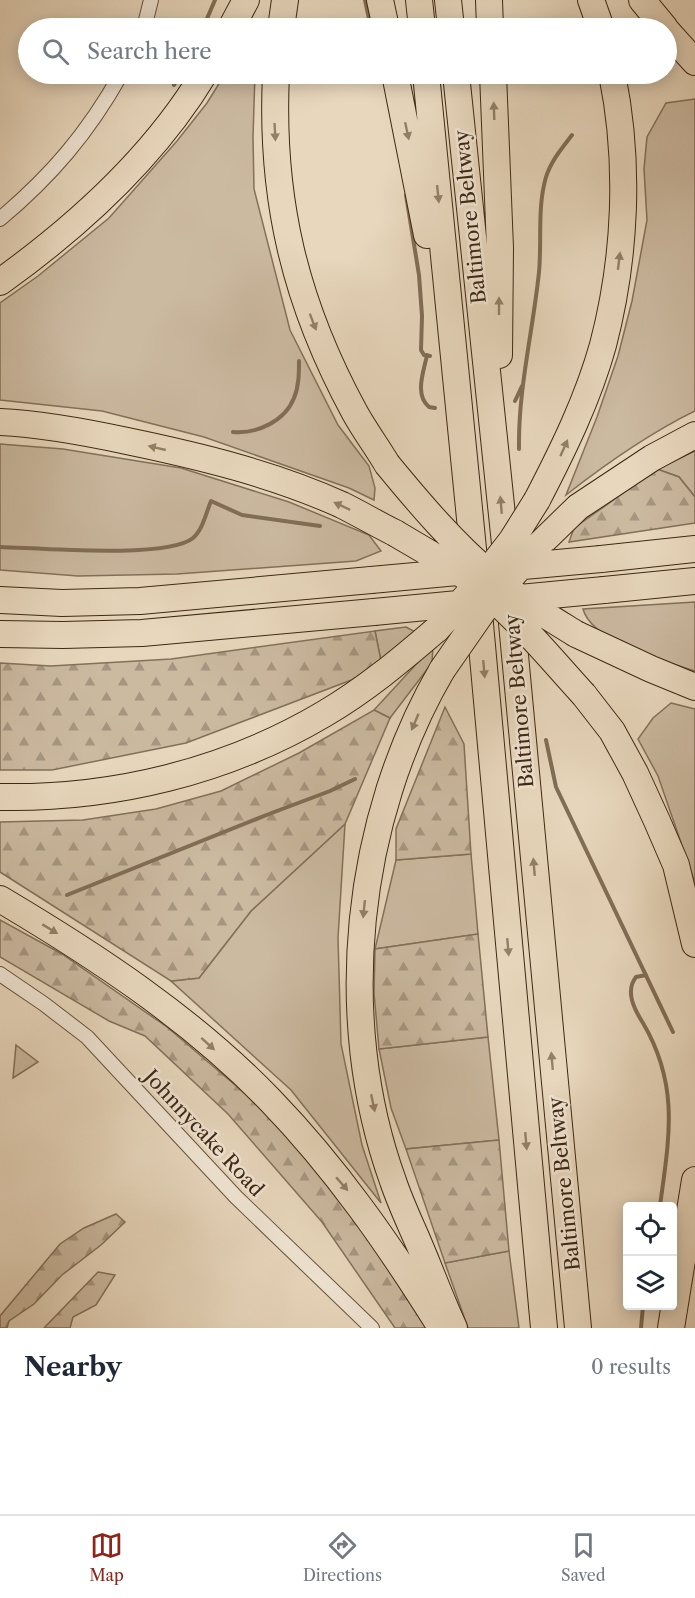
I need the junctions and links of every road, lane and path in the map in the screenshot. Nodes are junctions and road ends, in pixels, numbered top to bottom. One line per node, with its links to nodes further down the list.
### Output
1 (151, 0): 10 (street)
2 (246, 0): 11 (highway)
3 (285, 0): 12 (highway)
4 (380, 0): 13 (highway)
5 (419, 0): 14 (highway)
6 (448, 0): 15 (highway)
7 (489, 0): 16 (highway)
8 (591, 0): 17 (highway)
9 (642, 0): 18 (highway)
10 (146, 18)
11 (236, 18)
12 (282, 18)
13 (384, 18)
14 (421, 18)
15 (450, 18)
16 (490, 18)
17 (597, 18)
18 (657, 18)
19 (677, 42): 20 (highway)
20 (695, 62)
21 (115, 84): 29 (street)
22 (196, 84): 30 (highway)
23 (276, 84): 39 (highway, one-way to 39, bridge)
24 (397, 84): 35 (highway, one-way to 35)
25 (427, 84): 35 (highway, Baltimore Beltway, one-way to 35)
26 (457, 84): 33 (highway, Baltimore Beltway)
27 (493, 84): 33 (highway, one-way to 27)
28 (614, 84): 40 (highway, one-way to 28, bridge)
29 (0, 219)
30 (0, 282)
31 (0, 422): 42 (highway, one-way to 31, bridge)
32 (695, 435): 48 (highway, one-way to 48, bridge)
33 (498, 470): 50 (highway, Baltimore Beltway, one-way to 33)
34 (695, 549): 37 (highway, bridge)
35 (475, 569): 49 (highway, Baltimore Beltway, one-way to 49)
36 (695, 581): 38 (highway, bridge)
37 (0, 600)
38 (0, 634)
39 (695, 687)
40 (0, 797)
41 (0, 899): 47 (highway, one-way to 47)
42 (695, 944)
43 (0, 974): 46 (street, Johnnycake Road)
44 (695, 1180): 51 (highway)
45 (695, 1264): 52 (highway)
46 (372, 1328)
47 (441, 1328)
48 (453, 1328)
49 (544, 1328)
50 (578, 1328)
51 (671, 1328)
52 (677, 1328)

